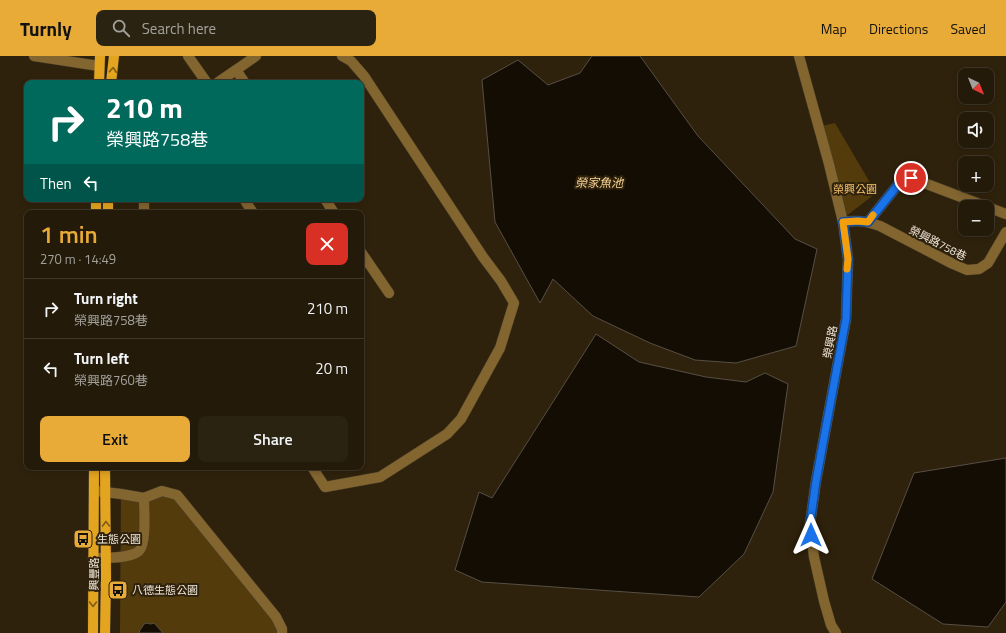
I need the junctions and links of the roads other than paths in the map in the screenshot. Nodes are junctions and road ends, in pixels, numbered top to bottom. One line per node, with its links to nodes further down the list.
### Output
1 (34, 56): 7 (street)
2 (114, 56): 10 (main road, one-way to 2)
3 (188, 56): 11 (street)
4 (256, 56): 8 (street)
5 (342, 56): 22 (street)
6 (799, 56): 15 (street, 榮興路)
7 (100, 61): 9 (main road)
8 (236, 70): 12 (street); 13 (street)
9 (99, 80)
10 (111, 80)
11 (206, 80)
12 (221, 80)
13 (243, 80)
14 (1006, 214): 16 (street)
15 (843, 222): 16 (street, 榮興路758巷); 31 (street, 榮興路)
16 (868, 222): 17 (street, 榮興路758巷)
17 (1006, 232)
18 (364, 256): 19 (street)
19 (389, 293)
20 (94, 470): 23 (main road, 興豐路)
21 (106, 470): 24 (main road, 興豐路)
22 (314, 470)
23 (93, 491): 24 (street); 26 (main road, 興豐路)
24 (105, 492): 25 (street); 27 (main road, 興豐路, one-way to 24)
25 (144, 498): 27 (street); 30 (street)
26 (93, 558): 27 (street); 28 (main road, 興豐路, one-way to 28)
27 (106, 558): 29 (main road, 興豐路)
28 (93, 633)
29 (105, 633)
30 (282, 633)
31 (836, 633)

